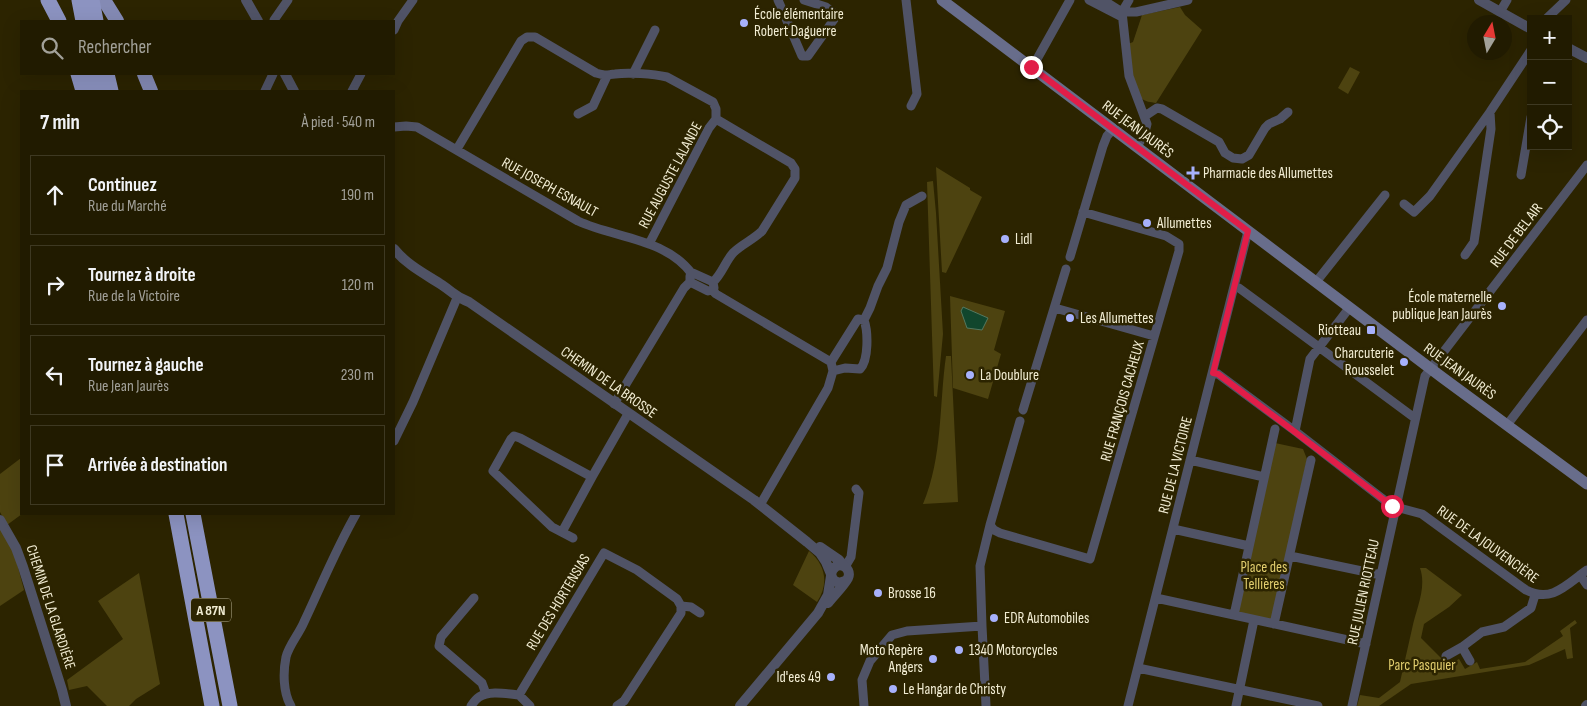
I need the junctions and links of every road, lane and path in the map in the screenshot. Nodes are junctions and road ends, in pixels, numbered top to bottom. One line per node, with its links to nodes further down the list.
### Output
1 (48, 0): 24 (highway)
2 (79, 0): 25 (highway)
3 (92, 0): 26 (highway)
4 (104, 0): 23 (highway)
5 (246, 0): 27 (street)
6 (288, 0): 28 (street)
7 (412, 0): 30 (street)
8 (778, 0): 9 (street)
9 (804, 0)
10 (906, 0): 52 (street)
11 (942, 0): 35 (main road, RUE JEAN JAURÈS)
12 (1070, 0): 35 (street)
13 (1088, 0): 21 (street)
14 (1103, 0): 21 (street)
15 (1129, 0): 21 (street)
16 (1188, 0): 21 (street)
17 (1478, 0): 20 (street)
18 (1507, 0): 20 (street)
19 (1566, 0): 22 (street)
20 (1500, 12): 29 (street)
21 (1122, 15): 56 (street)
22 (1550, 15)
23 (116, 19)
24 (58, 20)
25 (83, 20)
26 (96, 20)
27 (257, 20)
28 (274, 20)
29 (1527, 27)
30 (395, 28)
31 (656, 30): 36 (street)
32 (1572, 50): 33 (street)
33 (1587, 58)
34 (1527, 59): 54 (street)
35 (1032, 68): 59 (main road, RUE JEAN JAURÈS)
36 (633, 74): 44 (street); 57 (street)
37 (78, 75): 45 (highway)
38 (92, 75): 46 (highway)
39 (107, 75): 47 (highway)
40 (144, 75): 48 (highway)
41 (273, 75): 49 (street)
42 (286, 75): 50 (street)
43 (360, 75): 51 (street)
44 (607, 76): 55 (street); 62 (street)
45 (83, 90)
46 (96, 90)
47 (111, 90)
48 (151, 90)
49 (265, 90)
50 (293, 90)
51 (353, 90)
52 (911, 106)
53 (1288, 112): 56 (street)
54 (1490, 112): 67 (street); 72 (street)
55 (578, 114)
56 (1145, 116): 61 (street)
57 (716, 119): 70 (street, RUE AUGUSTE LALANDE); 77 (street, RUE AUGUSTE LALANDE)
58 (395, 127): 62 (street, RUE JOSEPH ESNAULT)
59 (1112, 129): 61 (main road, RUE JEAN JAURÈS); 68 (street)
60 (1527, 140): 64 (street)
61 (1136, 147): 69 (main road, RUE JEAN JAURÈS)
62 (456, 149): 70 (street, RUE JOSEPH ESNAULT)
63 (1587, 166): 87 (street, RUE DE BEL AIR)
64 (1521, 174)
65 (1385, 194): 76 (street)
66 (922, 196): 82 (street)
67 (1404, 204)
68 (1083, 212): 73 (street); 84 (street, RUE FRANÇOIS CACHEUX)
69 (1248, 231): 76 (main road, RUE JEAN JAURÈS); 78 (street, RUE DE LA VICTOIRE)
70 (649, 244): 75 (street, RUE JOSEPH ESNAULT)
71 (395, 250): 79 (street, CHEMIN DE LA BROSSE)
72 (1465, 255)
73 (1070, 257)
74 (1066, 269): 81 (street)
75 (691, 278): 77 (street); 89 (street)
76 (1316, 282): 80 (main road, RUE JEAN JAURÈS)
77 (712, 286): 86 (street)
78 (1235, 287): 85 (street); 88 (street, RUE DE LA VICTOIRE)
79 (458, 298): 89 (street, CHEMIN DE LA BROSSE); 97 (street)
80 (1350, 307): 85 (street); 87 (main road, RUE JEAN JAURÈS)
81 (1055, 308): 84 (street); 90 (street)
82 (864, 320): 86 (street); 86 (street)
83 (1587, 320): 94 (street)
84 (1154, 336): 110 (street, RUE FRANÇOIS CACHEUX)
85 (1320, 347): 92 (street); 96 (street)
86 (832, 367): 104 (street)
87 (1432, 370): 92 (street, RUE JULIEN RIOTTEAU); 94 (main road, RUE JEAN JAURÈS)
88 (1213, 373): 96 (street); 98 (street, RUE DE LA VICTOIRE)
89 (614, 404): 91 (street, CHEMIN DE LA BROSSE)
90 (1023, 410)
91 (628, 414): 100 (street); 104 (street, CHEMIN DE LA BROSSE)
92 (1416, 418): 105 (street, RUE JULIEN RIOTTEAU)
93 (1020, 421): 110 (street)
94 (1507, 425): 102 (main road, RUE JEAN JAURÈS)
95 (1275, 429): 101 (street)
96 (1295, 432): 105 (street)
97 (395, 439)
98 (1190, 460): 101 (street); 111 (street, RUE DE LA VICTOIRE)
99 (1311, 460): 116 (street)
100 (592, 477): 112 (street); 112 (street)
101 (1264, 477): 115 (street)
102 (1587, 484)
103 (856, 489): 117 (street)
104 (760, 505): 114 (street, CHEMIN DE LA BROSSE)
105 (1396, 508): 120 (street, RUE JULIEN RIOTTEAU); 123 (street, RUE DE LA JOUVENCIÈRE)
106 (176, 515): 136 (highway, A 87N)
107 (193, 515): 145 (highway, A 87N)
108 (355, 515): 146 (street)
109 (0, 520): 142 (street, CHEMIN DE LA GLARDIÈRE)
110 (990, 525): 132 (street)
111 (1173, 529): 115 (street); 125 (street, RUE DE LA VICTOIRE)
112 (562, 532): 113 (street)
113 (573, 538)
114 (807, 542): 117 (street, CHEMIN DE LA BROSSE); 119 (street, CHEMIN DE LA BROSSE)
115 (1249, 546): 129 (street)
116 (1290, 556): 120 (street); 131 (street)
117 (845, 567): 119 (street); 121 (street)
118 (1584, 573): 122 (street); 123 (street, RUE DE LA JOUVENCIÈRE)
119 (831, 575): 121 (street); 128 (street)
120 (1381, 575): 133 (street, RUE JULIEN RIOTTEAU)
121 (845, 581): 128 (street)
122 (1587, 585)
123 (1535, 595): 134 (street)
124 (474, 598): 140 (street)
125 (1156, 598): 129 (street); 138 (street, RUE DE LA VICTOIRE)
126 (681, 606): 127 (street, RUE DES HORTENSIAS); 141 (street, RUE DES HORTENSIAS); 149 (street)
127 (700, 613)
128 (818, 613): 150 (street)
129 (1234, 615): 130 (street)
130 (1254, 620): 131 (street); 139 (street)
131 (1274, 624): 133 (street)
132 (982, 626): 151 (street); 152 (street)
133 (1366, 644): 156 (street, RUE JULIEN RIOTTEAU)
134 (1462, 647): 135 (street); 137 (street)
135 (1446, 656)
136 (204, 659): 143 (highway); 144 (highway, A 87N)
137 (1470, 661)
138 (1138, 668): 139 (street); 153 (street, RUE DE LA VICTOIRE)
139 (1240, 689): 154 (street); 155 (street)
140 (486, 694): 141 (street); 147 (street)
141 (519, 695): 148 (street)
142 (66, 706)
143 (204, 706)
144 (212, 706)
145 (230, 706)
146 (291, 706)
147 (471, 706)
148 (530, 706)
149 (617, 706)
150 (740, 706)
151 (864, 706)
152 (986, 706)
153 (1128, 706)
154 (1236, 706)
155 (1318, 706)
156 (1352, 706)

